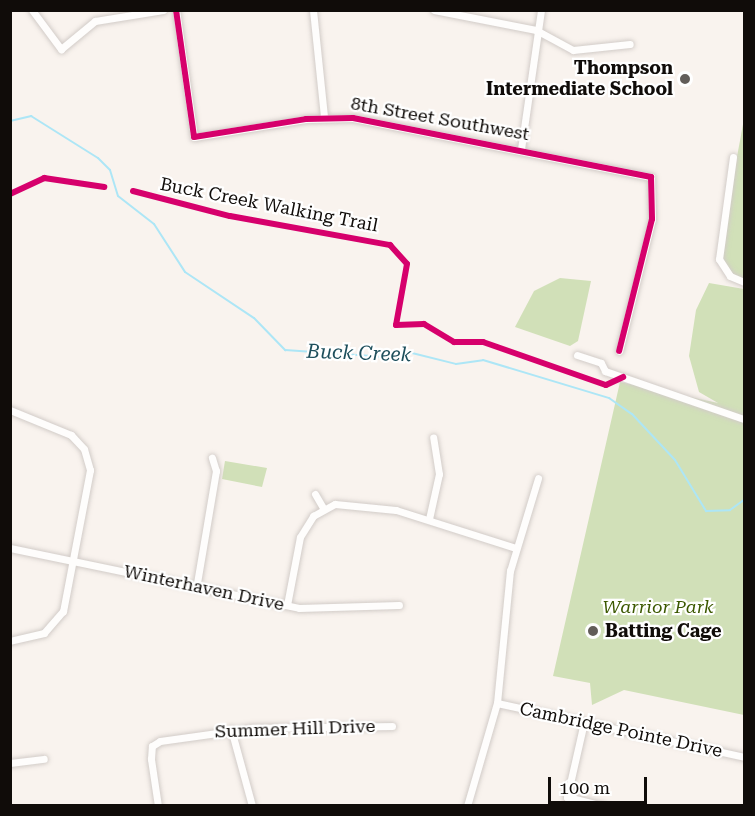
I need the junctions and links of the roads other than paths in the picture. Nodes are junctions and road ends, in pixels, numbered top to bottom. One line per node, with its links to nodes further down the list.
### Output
1 (32, 10): 2 (street)
2 (163, 10)
3 (176, 10): 9 (street, 8th Street Southwest)
4 (313, 10): 9 (street)
5 (434, 10): 7 (street)
6 (541, 10): 7 (street)
7 (536, 30): 8 (street); 10 (street)
8 (630, 44)
9 (324, 117): 10 (street, 8th Street Southwest)
10 (521, 149): 13 (street, 8th Street Southwest)
11 (733, 157): 12 (street)
12 (744, 282)
13 (619, 351)
14 (577, 355): 16 (street)
15 (10, 410): 25 (street)
16 (744, 419)
17 (433, 437): 22 (street)
18 (212, 458): 26 (street)
19 (538, 478): 24 (street)
20 (315, 494): 21 (street)
21 (323, 508): 22 (street); 27 (street)
22 (429, 519): 24 (street)
23 (10, 548): 25 (street, Winterhaven Drive)
24 (516, 548): 30 (street)
25 (74, 560): 26 (street, Winterhaven Drive); 29 (street)
26 (197, 583): 27 (street, Winterhaven Drive)
27 (287, 605): 28 (street, Winterhaven Drive)
28 (399, 605)
29 (10, 641)
30 (497, 703): 31 (street, Cambridge Pointe Drive); 39 (street)
31 (584, 722): 34 (street, Cambridge Pointe Drive); 40 (street)
32 (392, 726): 33 (street, Summer Hill Drive)
33 (231, 729): 37 (street, Summer Hill Drive); 38 (street)
34 (744, 757)
35 (44, 759): 36 (street)
36 (10, 763)
37 (158, 806)
38 (252, 806)
39 (467, 806)
40 (604, 806)

